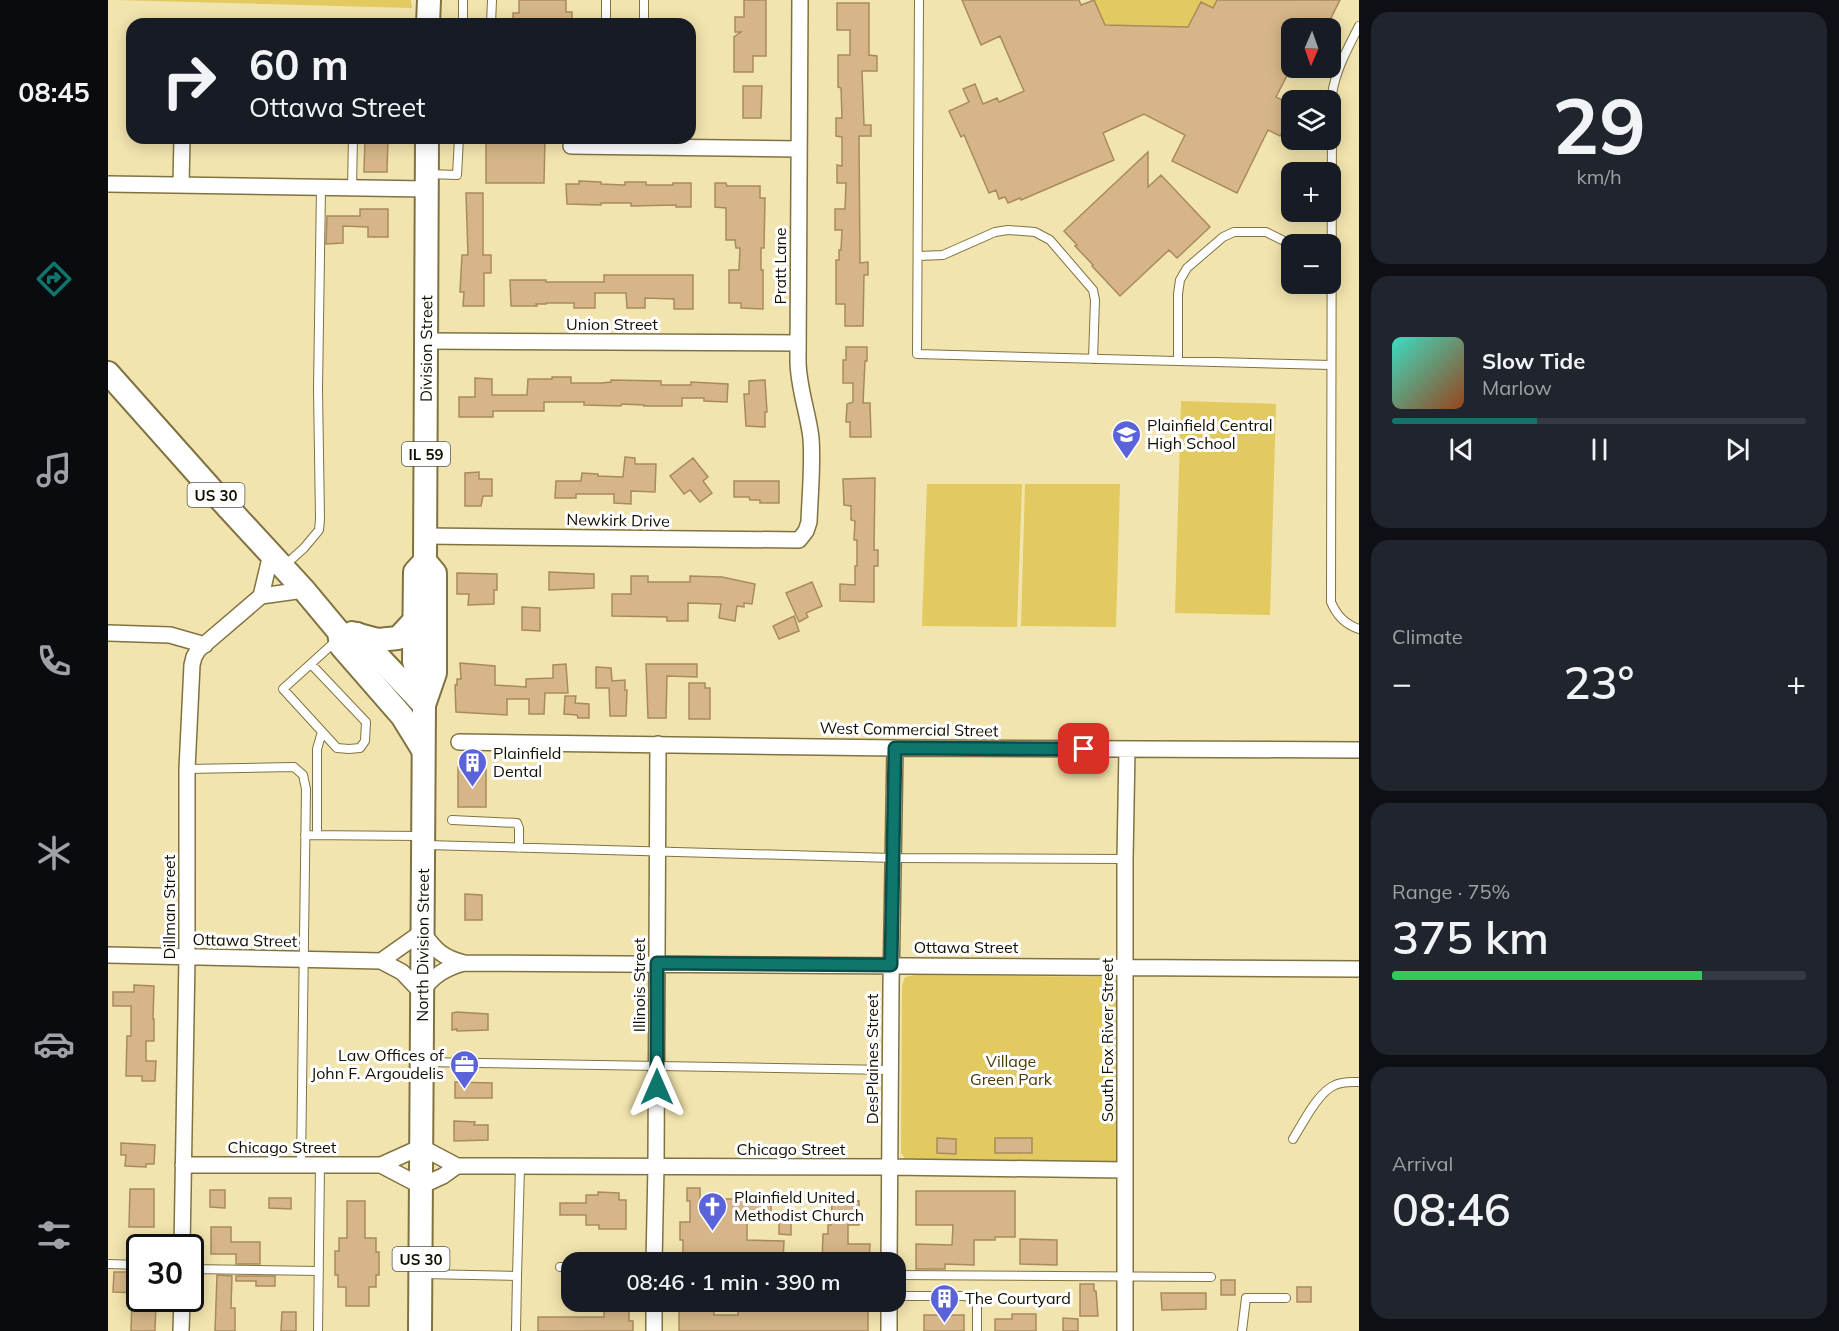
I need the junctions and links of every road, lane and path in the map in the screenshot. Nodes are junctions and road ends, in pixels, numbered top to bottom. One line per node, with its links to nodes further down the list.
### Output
1 (429, 0): 8 (main road)
2 (463, 0): 9 (lane)
3 (492, 0): 10 (lane)
4 (606, 0): 11 (lane)
5 (644, 0): 12 (lane)
6 (800, 0): 19 (street, Pratt Lane)
7 (919, 0): 27 (lane)
8 (428, 18)
9 (463, 18)
10 (491, 18)
11 (606, 18)
12 (644, 18)
13 (1359, 26): 25 (lane)
14 (182, 144): 22 (street)
15 (353, 144): 24 (lane)
16 (427, 144): 20 (main road, Division Street / IL 59)
17 (459, 144): 20 (lane)
18 (571, 146): 19 (street)
19 (799, 148): 30 (street, Pratt Lane)
20 (427, 181): 24 (street); 29 (main road, Division Street / IL 59)
21 (108, 184): 22 (street)
22 (181, 185): 23 (street)
23 (321, 188): 24 (street); 37 (lane)
24 (352, 188)
25 (1331, 234)
26 (1281, 240): 32 (lane)
27 (918, 256): 31 (lane); 31 (lane)
28 (1331, 294): 33 (lane)
29 (426, 340): 30 (street, Union Street); 36 (main road, Division Street / IL 59)
30 (798, 342): 35 (street, Pratt Lane)
31 (1093, 359): 32 (lane)
32 (1178, 361): 33 (lane)
33 (1331, 365): 42 (lane)
34 (108, 373): 37 (main road, US 30)
35 (806, 531): 36 (street, Newkirk Drive)
36 (425, 536): 38 (main road, Division Street / IL 59)
37 (277, 561): 39 (main road, US 30); 40 (street)
38 (425, 561): 41 (main road, Division Street / IL 59); 47 (main road, Division Street / IL 59)
39 (304, 590): 40 (street); 44 (main road, US 30)
40 (261, 596): 45 (street, Dillman Street)
41 (415, 620): 44 (main road); 47 (main road, Division Street / IL 59)
42 (1359, 629)
43 (108, 633): 45 (street)
44 (345, 634): 46 (lane); 47 (main road, US 30); 53 (main road, US 30)
45 (205, 645): 55 (street, Dillman Street)
46 (311, 664): 48 (lane); 48 (lane)
47 (424, 705): 53 (main road, North Division Street / US 30)
48 (322, 732): 58 (lane)
49 (459, 742): 50 (street, West Commercial Street)
50 (658, 744): 51 (street, West Commercial Street); 61 (street, Illinois Street)
51 (895, 748): 52 (street, West Commercial Street); 62 (street, DesPlaines Street)
52 (1127, 749): 54 (street, West Commercial Street); 63 (street, South Fox River Street)
53 (423, 750): 59 (main road, North Division Street / US 30)
54 (1359, 750)
55 (187, 769): 57 (lane); 66 (street, Dillman Street)
56 (452, 820): 60 (lane)
57 (305, 835): 58 (lane); 67 (lane)
58 (317, 835): 59 (lane)
59 (422, 840): 60 (lane); 64 (main road, North Division Street / US 30)
60 (519, 848): 61 (lane)
61 (658, 851): 62 (lane); 70 (street, Illinois Street)
62 (893, 858): 63 (lane); 71 (street, DesPlaines Street)
63 (1125, 859): 72 (street, South Fox River Street)
64 (422, 932): 68 (street); 69 (street, Ottawa Street); 74 (main road, North Division Street / US 30)
65 (108, 956): 66 (street, Ottawa Street)
66 (187, 957): 67 (street, Ottawa Street); 84 (street, Dillman Street)
67 (304, 959): 68 (street, Ottawa Street); 81 (lane)
68 (381, 961): 74 (street)
69 (464, 963): 70 (street, Ottawa Street); 74 (street, Ottawa Street)
70 (657, 963): 71 (street, Ottawa Street); 76 (street, Illinois Street)
71 (891, 965): 72 (street, Ottawa Street); 77 (street, DesPlaines Street)
72 (1126, 966): 73 (street, Ottawa Street); 89 (street, South Fox River Street)
73 (1359, 969)
74 (421, 992): 75 (main road, North Division Street / US 30)
75 (421, 1062): 76 (lane); 80 (main road, North Division Street / US 30)
76 (657, 1066): 77 (lane); 86 (street, Illinois Street)
77 (890, 1070): 88 (street, DesPlaines Street)
78 (1359, 1082): 79 (lane)
79 (1293, 1139)
80 (421, 1147): 83 (street, Chicago Street); 85 (street, Chicago Street); 90 (main road, North Division Street / US 30)
81 (301, 1165): 82 (street, Chicago Street); 84 (street, Chicago Street)
82 (320, 1165): 83 (street, Chicago Street); 97 (lane)
83 (381, 1165): 90 (street, Chicago Street)
84 (183, 1166): 91 (street, Dillman Street)
85 (457, 1166): 87 (street, Chicago Street); 90 (street)
86 (656, 1166): 87 (street, Chicago Street); 88 (street, Chicago Street); 92 (street, Illinois Street)
87 (520, 1167): 100 (lane)
88 (890, 1167): 89 (street, Chicago Street); 93 (street, DesPlaines Street)
89 (1125, 1170): 101 (street, South Fox River Street)
90 (421, 1186): 98 (main road, North Division Street / US 30)
91 (182, 1234)
92 (654, 1252)
93 (889, 1252)
94 (108, 1264): 95 (lane)
95 (126, 1265)
96 (204, 1269): 97 (lane)
97 (319, 1271): 109 (lane)
98 (421, 1274): 100 (lane); 110 (main road, North Division Street / US 30)
99 (906, 1275): 101 (lane)
100 (517, 1276): 111 (lane)
101 (1125, 1276): 102 (lane); 115 (street, South Fox River Street)
102 (1211, 1277)
103 (906, 1296): 114 (lane)
104 (1286, 1298): 116 (lane)
105 (182, 1312): 108 (street)
106 (654, 1312): 112 (street)
107 (889, 1312): 113 (street)
108 (181, 1331)
109 (318, 1331)
110 (420, 1331)
111 (516, 1331)
112 (654, 1331)
113 (889, 1331)
114 (977, 1331)
115 (1125, 1331)
116 (1242, 1331)

